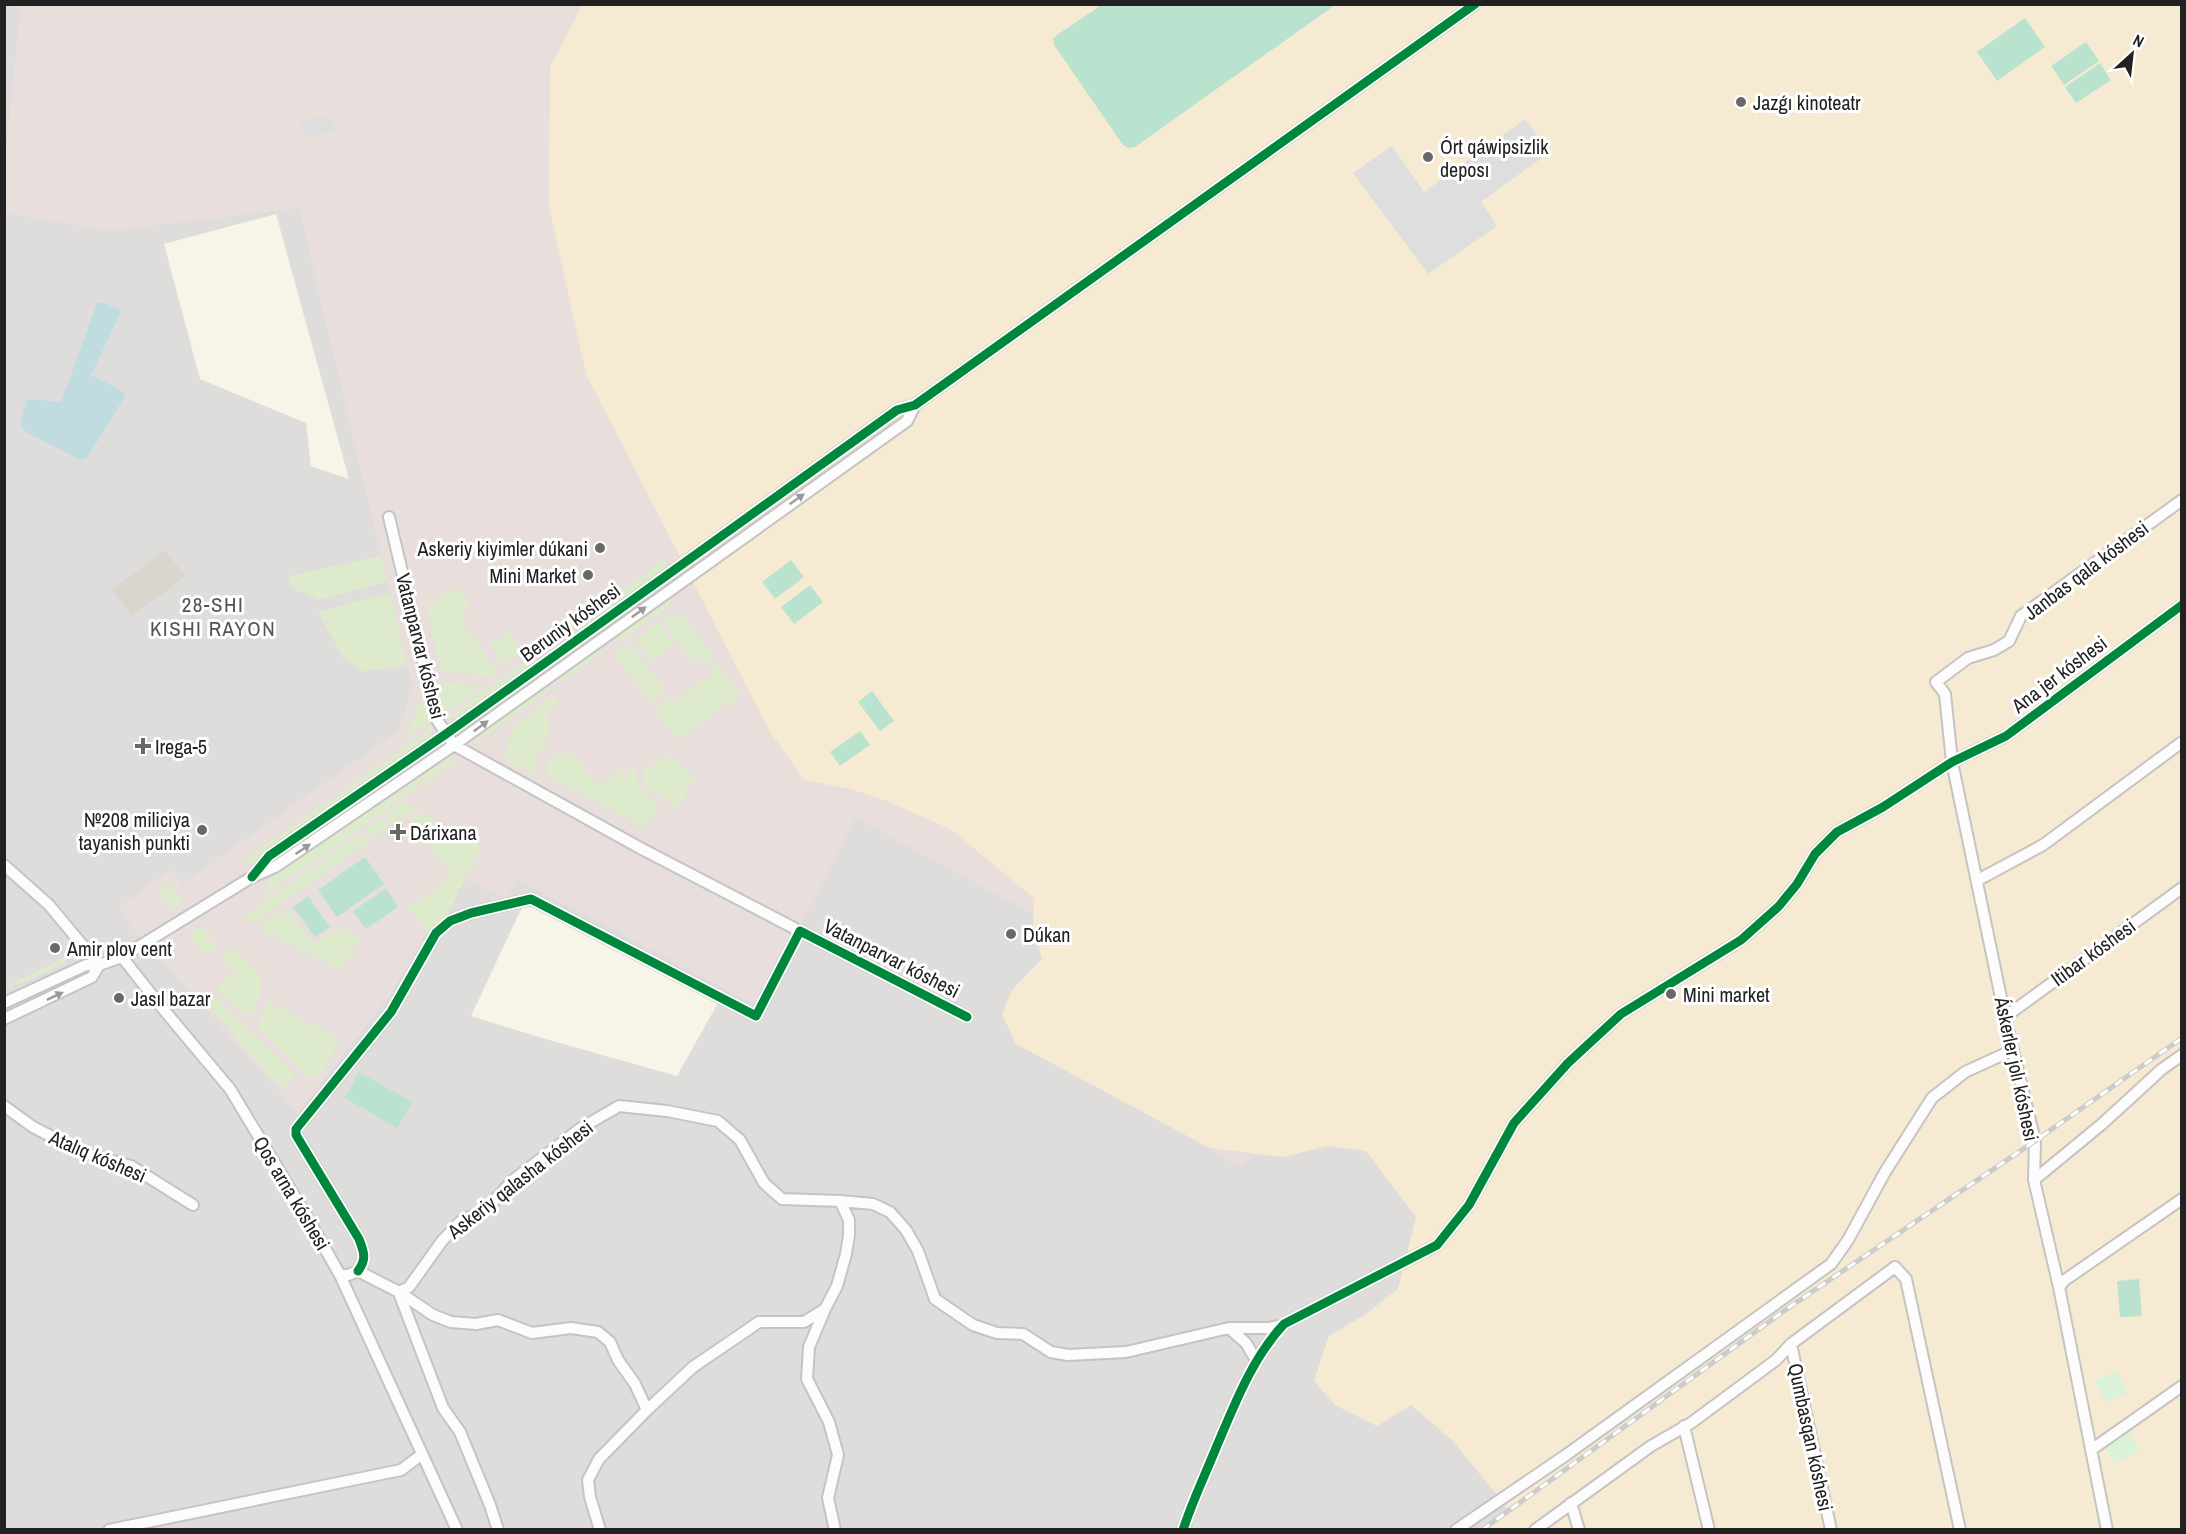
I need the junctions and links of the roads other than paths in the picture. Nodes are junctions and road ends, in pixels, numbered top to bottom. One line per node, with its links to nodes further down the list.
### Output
1 (1475, 4): 2 (street)
2 (915, 405): 4 (street, Beruniy kóshesi); 5 (street, Beruniy kóshesi, one-way to 2)
3 (2181, 500): 8 (street, Janbas qala kóshesi)
4 (768, 502): 5 (street); 9 (street, Beruniy kóshesi)
5 (777, 514): 11 (street, Beruniy kóshesi, one-way to 5)
6 (389, 517): 9 (street, Vatanparvar kóshesi)
7 (2181, 605): 12 (street, Ana jer kóshesi)
8 (1936, 682): 12 (street, Áskerler jolı kóshesi)
9 (446, 734): 11 (street, Vatanparvar kóshesi); 14 (street, Beruniy kóshesi)
10 (2181, 742): 15 (street)
11 (454, 746): 14 (street, Beruniy kóshesi, one-way to 11); 17 (street, Vatanparvar kóshesi)
12 (1952, 762): 15 (street, Áskerler jolı kóshesi); 26 (street, Ana jer kóshesi)
13 (4, 865): 19 (street)
14 (252, 877): 18 (street)
15 (1978, 880): 22 (street, Áskerler jolı kóshesi)
16 (2181, 888): 22 (street, Itibar kóshesi)
17 (797, 929): 21 (street, Vatanparvar kóshesi); 32 (street)
18 (122, 957): 19 (street); 33 (street, Qos arna kóshesi)
19 (99, 965): 20 (street); 23 (street, one-way to 19)
20 (4, 1003)
21 (967, 1017)
22 (2006, 1017): 24 (street, Áskerler jolı kóshesi)
23 (4, 1020)
24 (2013, 1050): 28 (street, Áskerler jolı kóshesi); 53 (street)
25 (2181, 1055): 28 (street)
26 (1568, 1063): 37 (street, Askeriy qalasha kóshesi)
27 (4, 1106): 31 (street, Atalıq kóshesi)
28 (2034, 1180): 34 (street, Áskerler jolı kóshesi)
29 (2181, 1199): 34 (street)
30 (840, 1201): 35 (street, Askeriy qalasha kóshesi); 36 (street); 38 (street, Askeriy qalasha kóshesi)
31 (193, 1205)
32 (358, 1271): 33 (street); 35 (street)
33 (340, 1275): 45 (street, Qos arna kóshesi)
34 (2059, 1287): 44 (street, Áskerler jolı kóshesi)
35 (399, 1292): 42 (street); 49 (street)
36 (825, 1309): 42 (street); 51 (street)
37 (1284, 1324): 38 (street, Askeriy qalasha kóshesi); 40 (street, Askeriy qalasha kóshesi)
38 (1228, 1328): 40 (street)
39 (1791, 1344): 43 (street); 57 (street, Qumbasqan kóshesi); 58 (street)
40 (1257, 1362): 52 (street, Askeriy qalasha kóshesi)
41 (2181, 1386): 44 (street)
42 (647, 1410): 50 (street)
43 (1684, 1426): 46 (street); 56 (street)
44 (2091, 1450): 59 (street, Áskerler jolı kóshesi)
45 (421, 1455): 47 (street); 48 (street, Qos arna kóshesi)
46 (1571, 1503): 54 (street); 55 (street)
47 (109, 1530)
48 (457, 1530)
49 (498, 1530)
50 (600, 1530)
51 (836, 1530)
52 (1183, 1530)
53 (1456, 1530)
54 (1535, 1530)
55 (1579, 1530)
56 (1709, 1530)
57 (1831, 1530)
58 (1960, 1530)
59 (2107, 1530)

